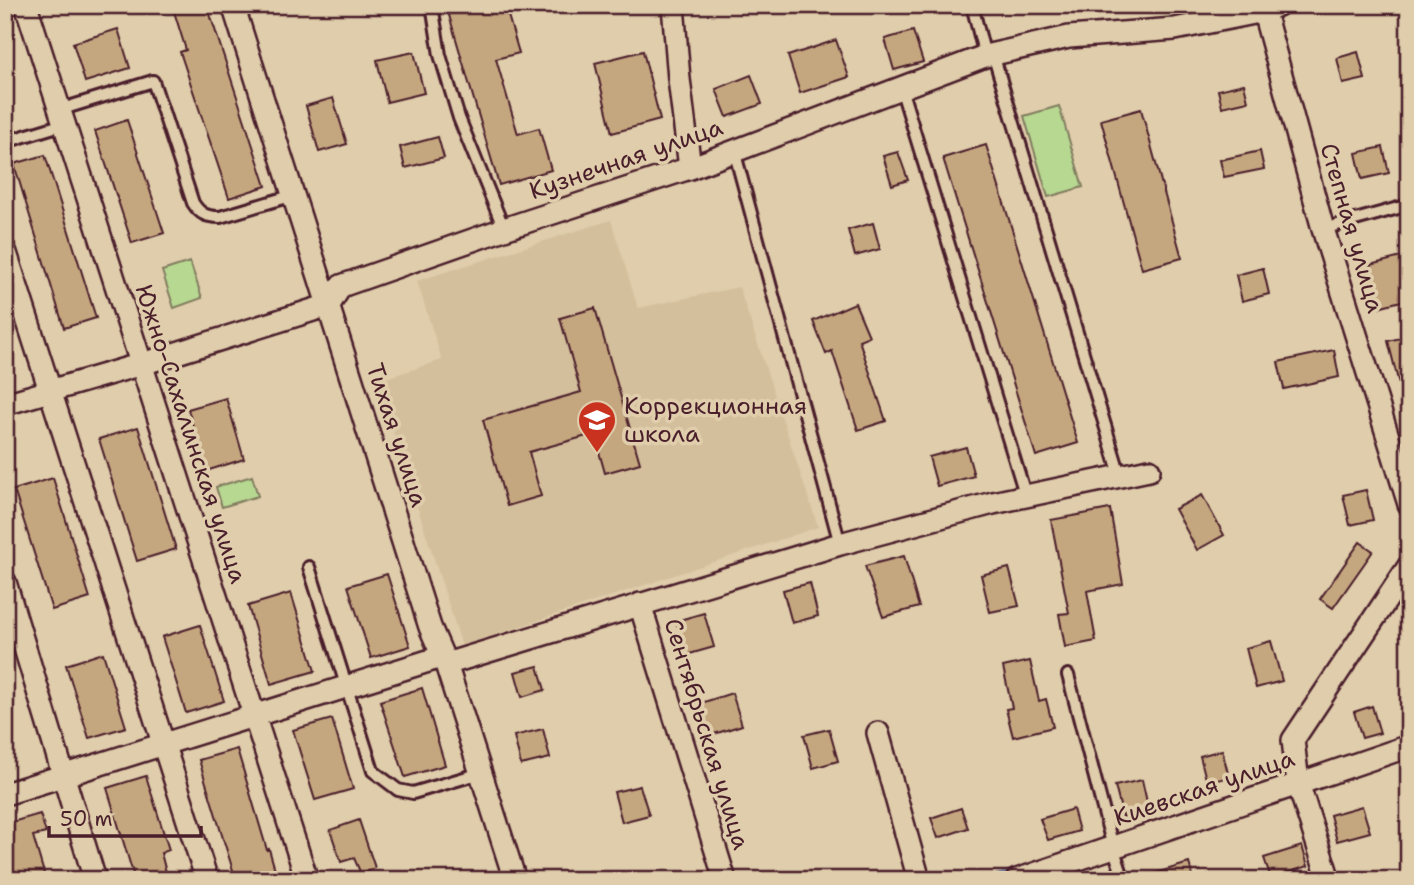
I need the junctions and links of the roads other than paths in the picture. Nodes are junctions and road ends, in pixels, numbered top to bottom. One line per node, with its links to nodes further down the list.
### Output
1 (26, 5): 9 (street, Южно-Сахалинская улица)
2 (233, 5): 13 (street, Тихая улица)
3 (432, 5): 15 (lane)
4 (673, 5): 12 (street)
5 (972, 5): 7 (lane)
6 (1268, 7): 7 (street, Кузнечная улица); 16 (street, Степная улица)
7 (989, 55): 8 (street, Кузнечная улица); 23 (lane)
8 (901, 88): 11 (street, Кузнечная улица); 24 (lane)
9 (62, 117): 10 (lane); 13 (lane); 19 (street, Южно-Сахалинская улица)
10 (5, 142)
11 (734, 150): 12 (street, Кузнечная улица); 26 (lane)
12 (690, 168): 15 (street, Кузнечная улица)
13 (294, 195): 18 (street, Тихая улица)
14 (1409, 205): 16 (lane)
15 (504, 229): 18 (street, Кузнечная улица)
16 (1323, 229): 25 (street, Степная улица)
17 (5, 250): 20 (street)
18 (328, 305): 19 (street, Кузнечная улица); 31 (street, Тихая улица)
19 (142, 364): 20 (street, Кузнечная улица); 34 (street, Южно-Сахалинская улица)
20 (51, 391): 21 (street, Кузнечная улица); 36 (street)
21 (5, 404)
22 (1149, 470): 23 (street)
23 (1120, 475): 24 (street)
24 (1026, 497): 26 (street)
25 (1409, 504)
26 (840, 544): 30 (street)
27 (1409, 566): 40 (street)
28 (309, 567): 33 (lane)
29 (5, 582): 39 (street)
30 (640, 604): 31 (street); 47 (street, Сентябрьская улица)
31 (443, 660): 33 (street); 38 (street, Тихая улица)
32 (1068, 675): 42 (lane)
33 (347, 686): 34 (street); 38 (lane)
34 (253, 714): 36 (street); 45 (street, Южно-Сахалинская улица)
35 (878, 733): 48 (street)
36 (164, 744): 39 (street); 44 (street)
37 (1409, 746): 40 (street, Киевская улица)
38 (481, 772): 46 (street, Тихая улица)
39 (64, 775): 41 (street); 43 (street)
40 (1298, 783): 42 (street, Киевская улица); 51 (street)
41 (5, 794)
42 (1113, 847): 49 (street, Киевская улица); 50 (lane)
43 (95, 880)
44 (207, 880)
45 (307, 880)
46 (515, 880)
47 (725, 880)
48 (919, 880)
49 (1017, 880)
50 (1124, 880)
51 (1329, 880)

